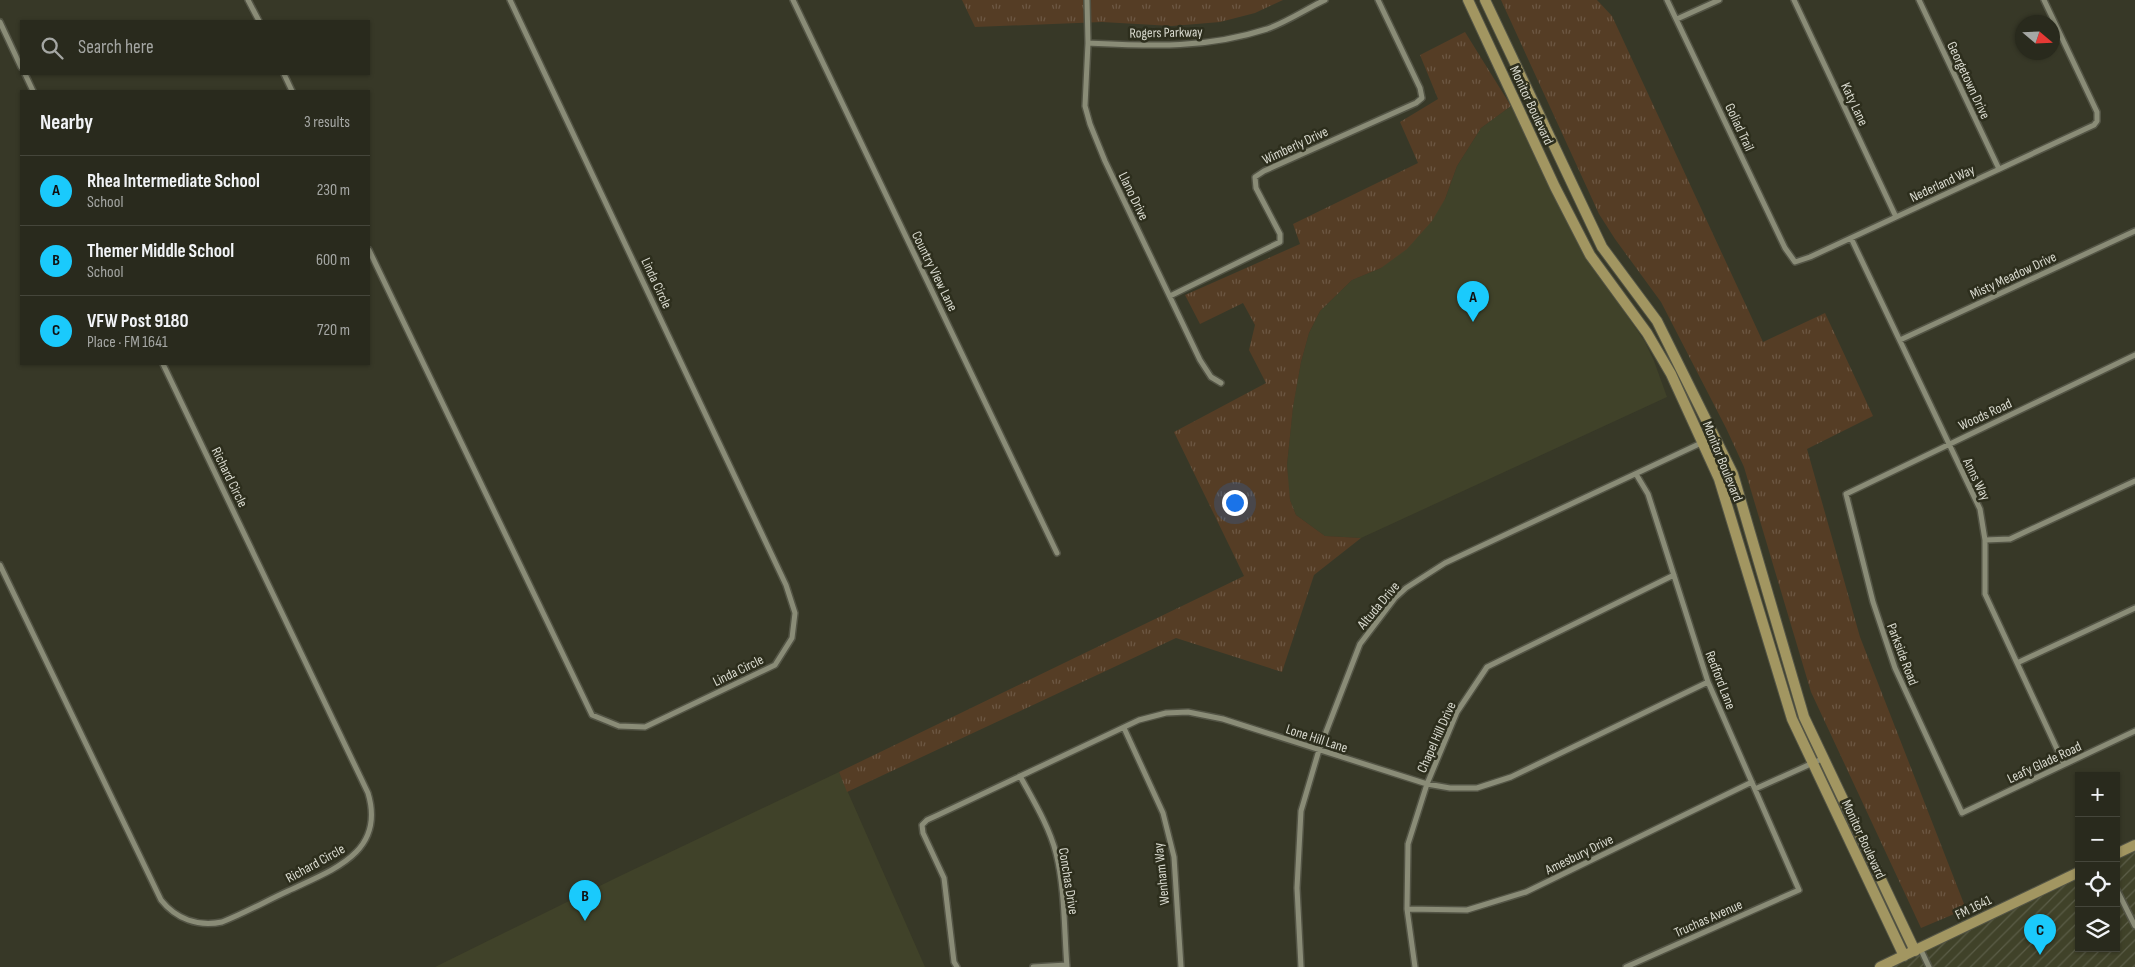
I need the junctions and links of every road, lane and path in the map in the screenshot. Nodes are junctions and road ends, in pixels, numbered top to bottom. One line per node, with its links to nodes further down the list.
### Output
1 (248, 0): 14 (street)
2 (510, 0): 27 (street, Linda Circle)
3 (792, 0): 41 (street, Country View Lane)
4 (1087, 0): 17 (street, Llano Drive)
5 (1325, 0): 17 (street, Rogers Parkway)
6 (1378, 0): 29 (street, Wimberly Drive)
7 (1468, 0): 35 (street, Monitor Boulevard)
8 (1484, 0): 34 (street, Monitor Boulevard)
9 (1667, 0): 15 (street, Goliad Trail)
10 (1719, 0): 15 (street)
11 (1794, 0): 24 (street, Katy Lane)
12 (1919, 0): 23 (street, Georgetown Drive)
13 (2044, 0): 23 (street, Nederland Way)
14 (258, 20)
15 (1677, 20): 28 (street, Goliad Trail)
16 (0, 22): 18 (street)
17 (1088, 43): 29 (street, Llano Drive)
18 (20, 64)
19 (25, 75): 21 (street)
20 (284, 75): 22 (street)
21 (33, 90)
22 (292, 90)
23 (1999, 169): 24 (street, Nederland Way)
24 (1896, 217): 26 (street, Nederland Way)
25 (2135, 231): 30 (street, Misty Meadow Drive)
26 (1851, 238): 28 (street, Nederland Way); 30 (street, Anns Way)
27 (370, 252)
28 (1795, 262)
29 (1170, 296): 33 (street, Llano Drive)
30 (1900, 340): 36 (street, Anns Way)
31 (2135, 356): 36 (street, Woods Road)
32 (163, 365): 42 (street, Richard Circle)
33 (1221, 383)
34 (1714, 436): 35 (street, Altuda Drive); 50 (street, Monitor Boulevard)
35 (1702, 442): 37 (street, Altuda Drive); 51 (street, Monitor Boulevard)
36 (1948, 444): 39 (street, Woods Road); 40 (street, Anns Way)
37 (1636, 474): 43 (street, Redford Lane); 49 (street, Altuda Drive)
38 (2135, 481): 40 (street)
39 (1846, 494): 57 (street, Parkside Road)
40 (1985, 540): 45 (street, Anns Way)
41 (1057, 552)
42 (0, 565)
43 (1674, 575): 46 (street, Redford Lane); 55 (street, Chapel Hill Drive)
44 (2135, 608): 45 (street)
45 (2017, 664): 52 (street, Anns Way)
46 (1708, 682): 54 (street, Redford Lane); 55 (street, Lone Hill Lane)
47 (1124, 728): 49 (street, Lone Hill Lane); 53 (street, Lone Hill Lane); 70 (street, Wenham Way)
48 (2135, 731): 52 (street, Leafy Glade Road)
49 (1319, 750): 55 (street, Lone Hill Lane); 71 (street, Altuda Drive)
50 (1824, 758): 51 (street); 65 (street, Monitor Boulevard)
51 (1813, 763): 56 (street); 66 (street, Monitor Boulevard)
52 (2064, 764): 57 (street, Leafy Glade Road)
53 (1020, 776): 67 (street, Conchas Drive); 68 (street, Lone Hill Lane)
54 (1752, 782): 56 (street, Redford Lane); 63 (street, Amesbury Drive)
55 (1427, 784): 63 (street, Chapel Hill Drive)
56 (1755, 789): 61 (street, Redford Lane)
57 (1962, 813)
58 (2135, 845): 59 (street)
59 (2120, 852)
60 (2075, 874): 65 (street, FM 1641 / FM 1641)
61 (1799, 890): 73 (street, Truchas Avenue)
62 (2120, 896): 64 (street)
63 (1407, 909): 72 (street, Chapel Hill Drive)
64 (2135, 926)
65 (1918, 950): 66 (street, FM 1641 / FM 1641); 75 (street)
66 (1904, 956): 74 (street, FM 1641 / FM 1641)
67 (1067, 966): 69 (street)
68 (957, 967)
69 (1033, 967)
70 (1181, 967)
71 (1301, 967)
72 (1415, 967)
73 (1626, 967)
74 (1880, 967)
75 (1929, 967)

